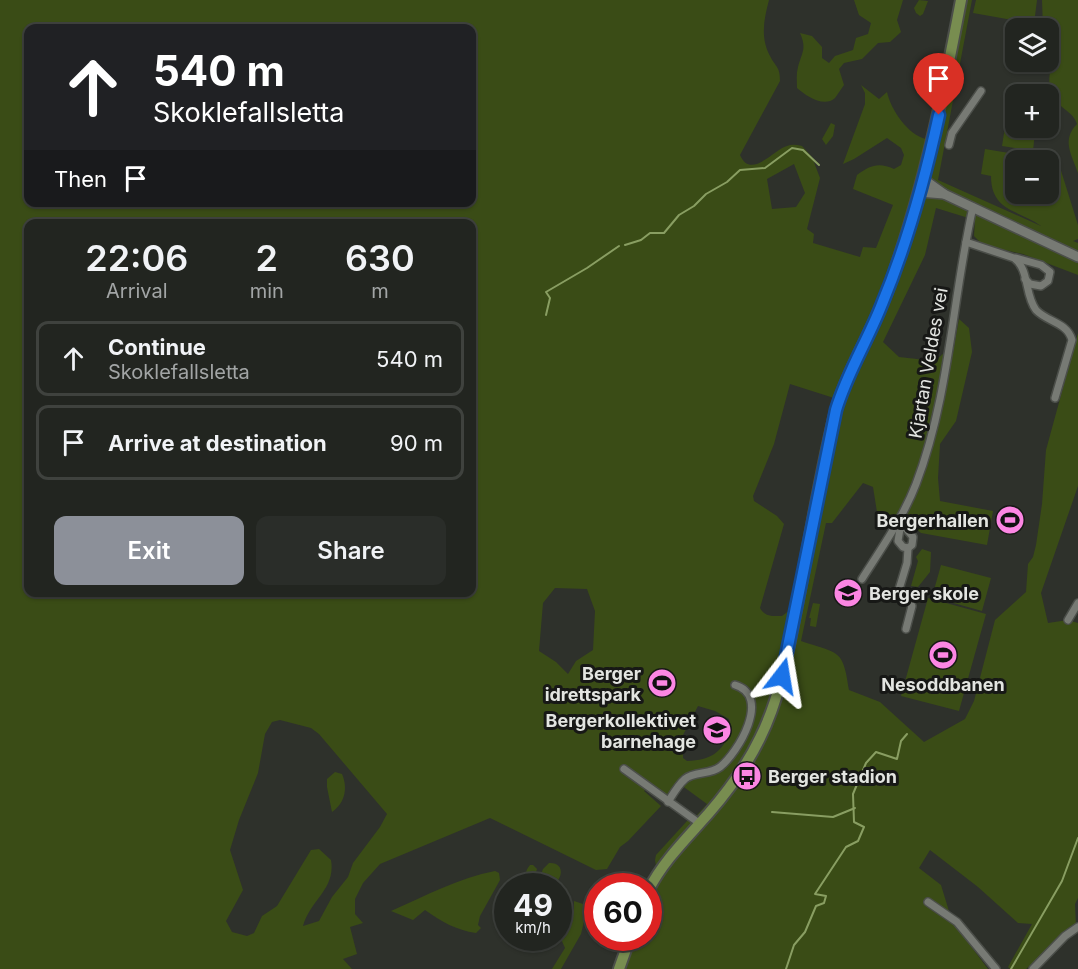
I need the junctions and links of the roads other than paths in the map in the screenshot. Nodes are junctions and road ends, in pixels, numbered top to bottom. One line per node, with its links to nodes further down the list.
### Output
1 (961, 0): 4 (main road)
2 (981, 91): 3 (street)
3 (949, 145)
4 (921, 185): 5 (main road); 5 (main road); 21 (main road)
5 (944, 194): 6 (main road)
6 (973, 207): 7 (street, Kjartan Veldes vei); 8 (main road)
7 (966, 242): 9 (street); 12 (street, Kjartan Veldes vei)
8 (1078, 257)
9 (1014, 258): 10 (street); 10 (street)
10 (1025, 279): 11 (street)
11 (1055, 398)
12 (900, 521): 13 (street); 13 (street); 14 (street, Kjartan Veldes vei)
13 (908, 548): 17 (street)
14 (862, 579)
15 (1078, 603): 16 (street)
16 (1068, 620)
17 (906, 629)
18 (735, 685): 20 (street)
19 (624, 769): 20 (street)
20 (669, 802): 21 (street)
21 (699, 824): 22 (main road)
22 (658, 873)
23 (928, 902): 27 (street)
24 (1078, 927): 28 (street)
25 (625, 951): 26 (main road)
26 (619, 969)
27 (996, 969)
28 (1033, 969)

